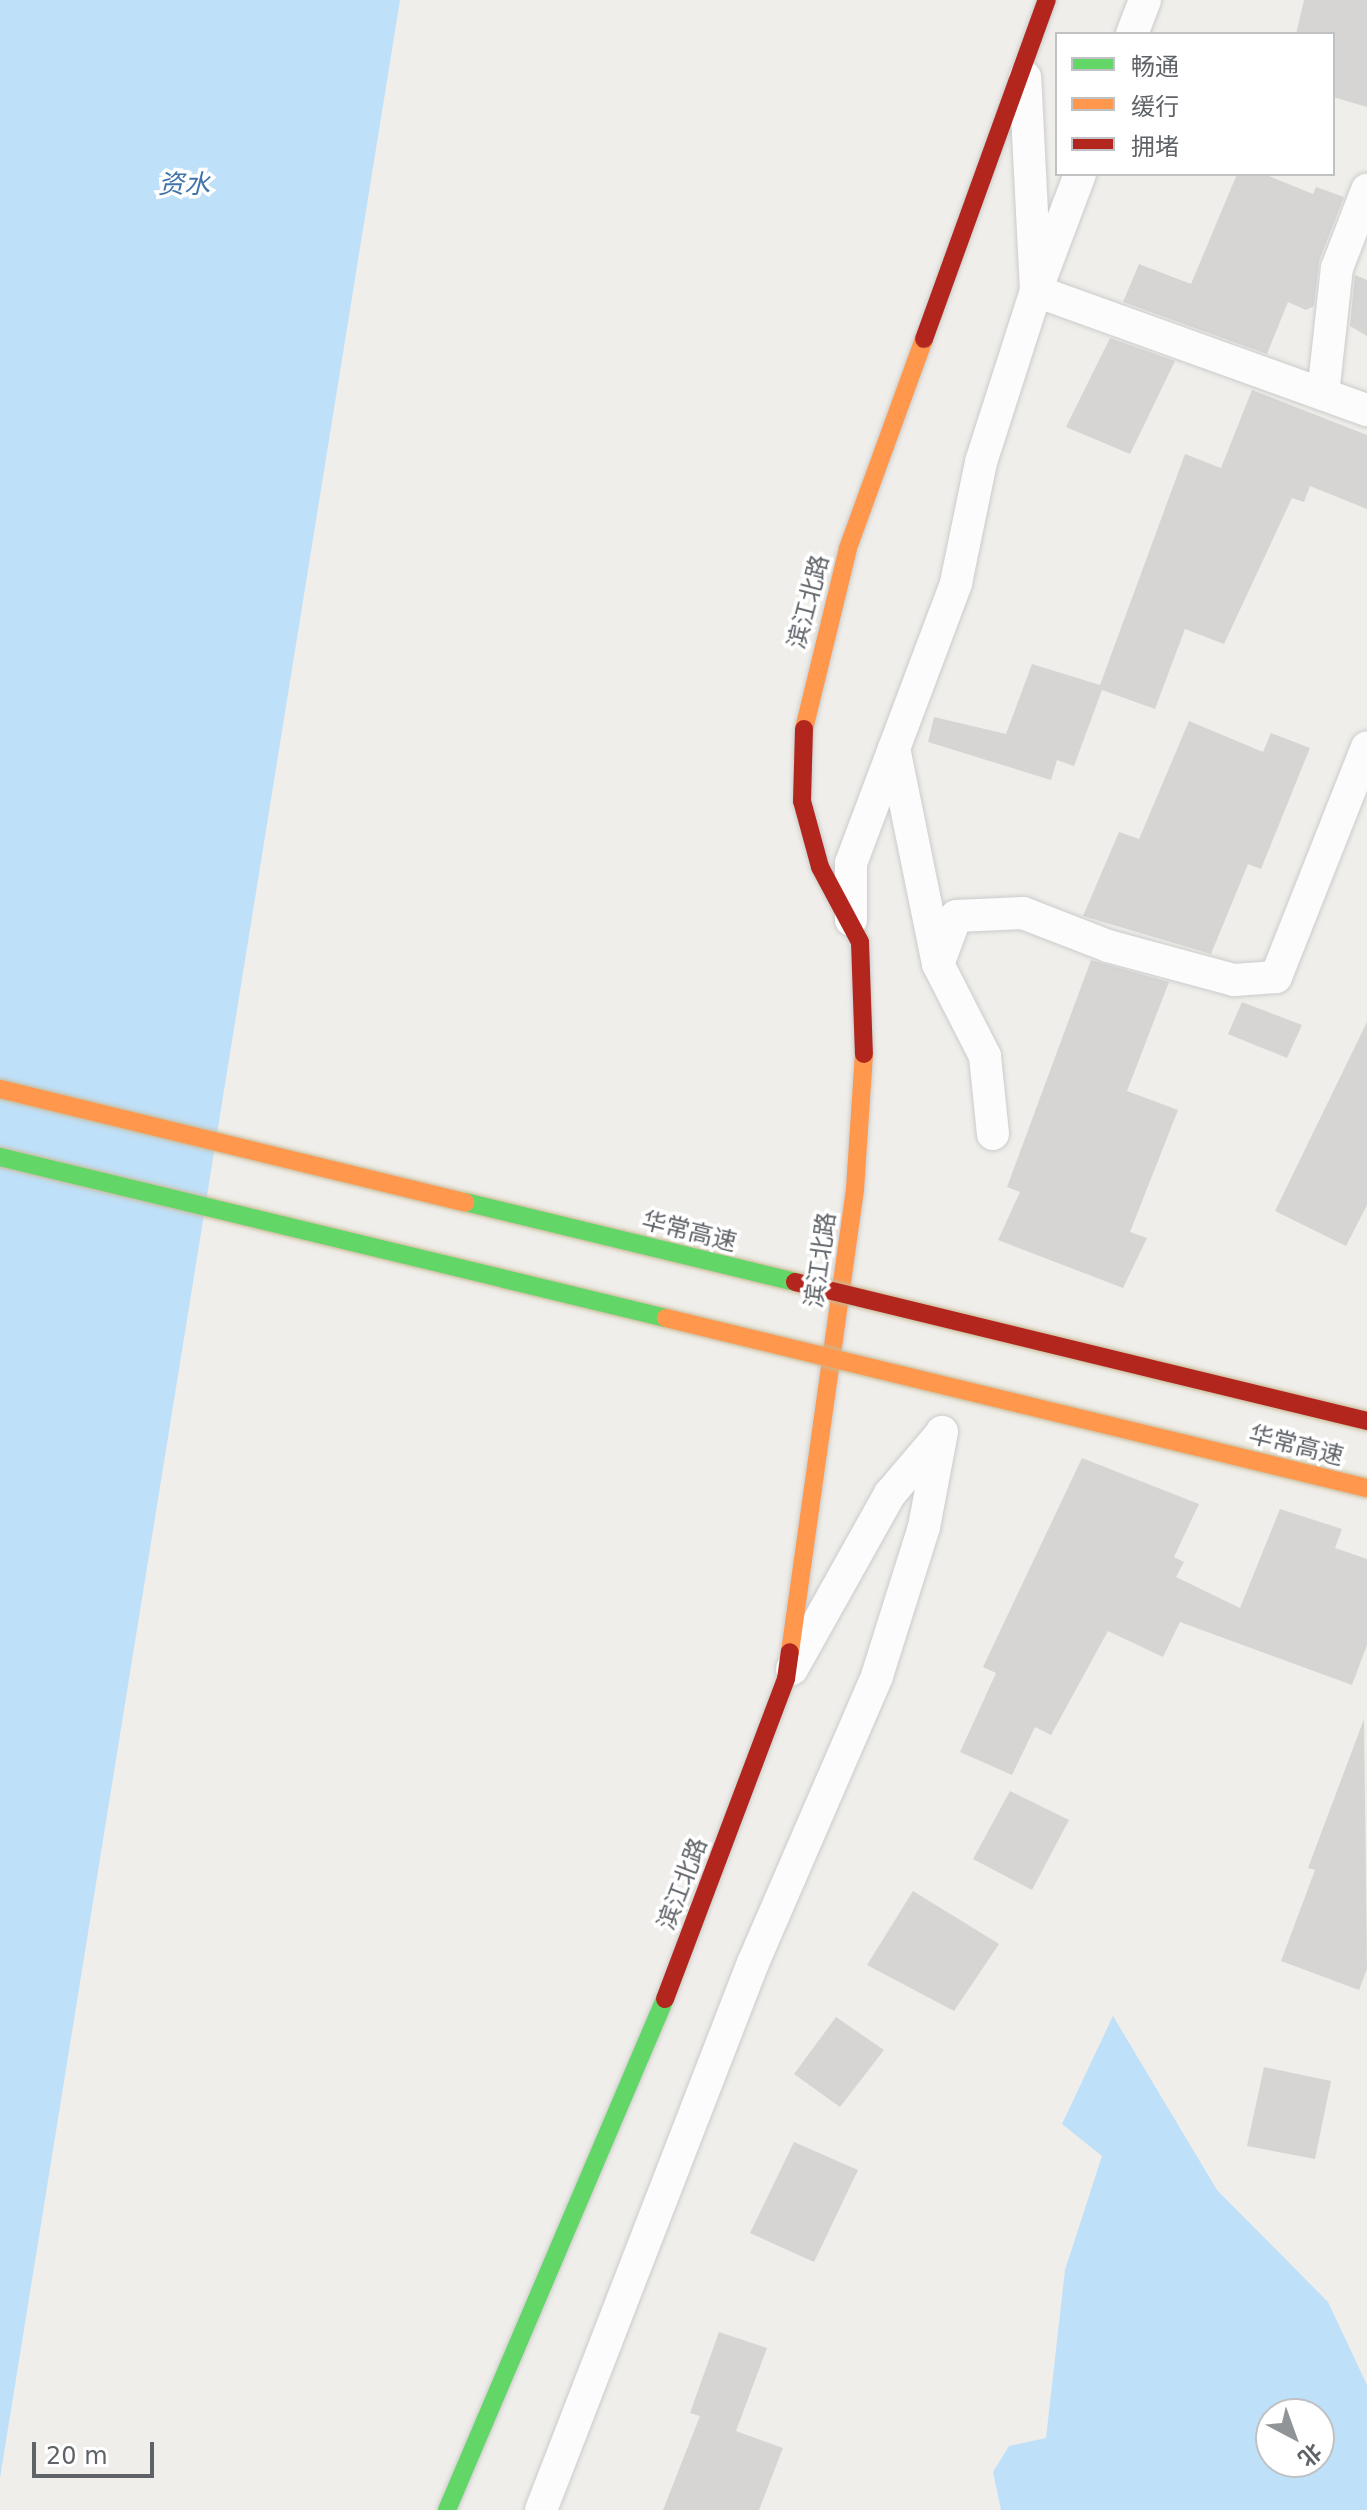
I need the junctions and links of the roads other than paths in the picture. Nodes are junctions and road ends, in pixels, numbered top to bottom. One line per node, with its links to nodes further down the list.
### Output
1 (1047, 0): 4 (main road, 滨江北路)
2 (1145, 0): 3 (street)
3 (1133, 32)
4 (1025, 58): 7 (street); 12 (main road, 滨江北路)
5 (1079, 176): 7 (street)
6 (1367, 190): 8 (street)
7 (1036, 291): 8 (street); 11 (street)
8 (1323, 394): 9 (street)
9 (1367, 410)
10 (1367, 747): 13 (street)
11 (894, 748): 12 (street); 13 (street)
12 (851, 926): 19 (main road, 滨江北路)
13 (938, 964): 15 (street)
14 (0, 1089): 17 (main road, 华常高速, bridge)
15 (993, 1134)
16 (0, 1157): 18 (main road, 华常高速, bridge)
17 (1367, 1421)
18 (1367, 1488)
19 (786, 1679): 20 (main road, 滨江北路); 21 (street)
20 (447, 2510)
21 (541, 2510)

